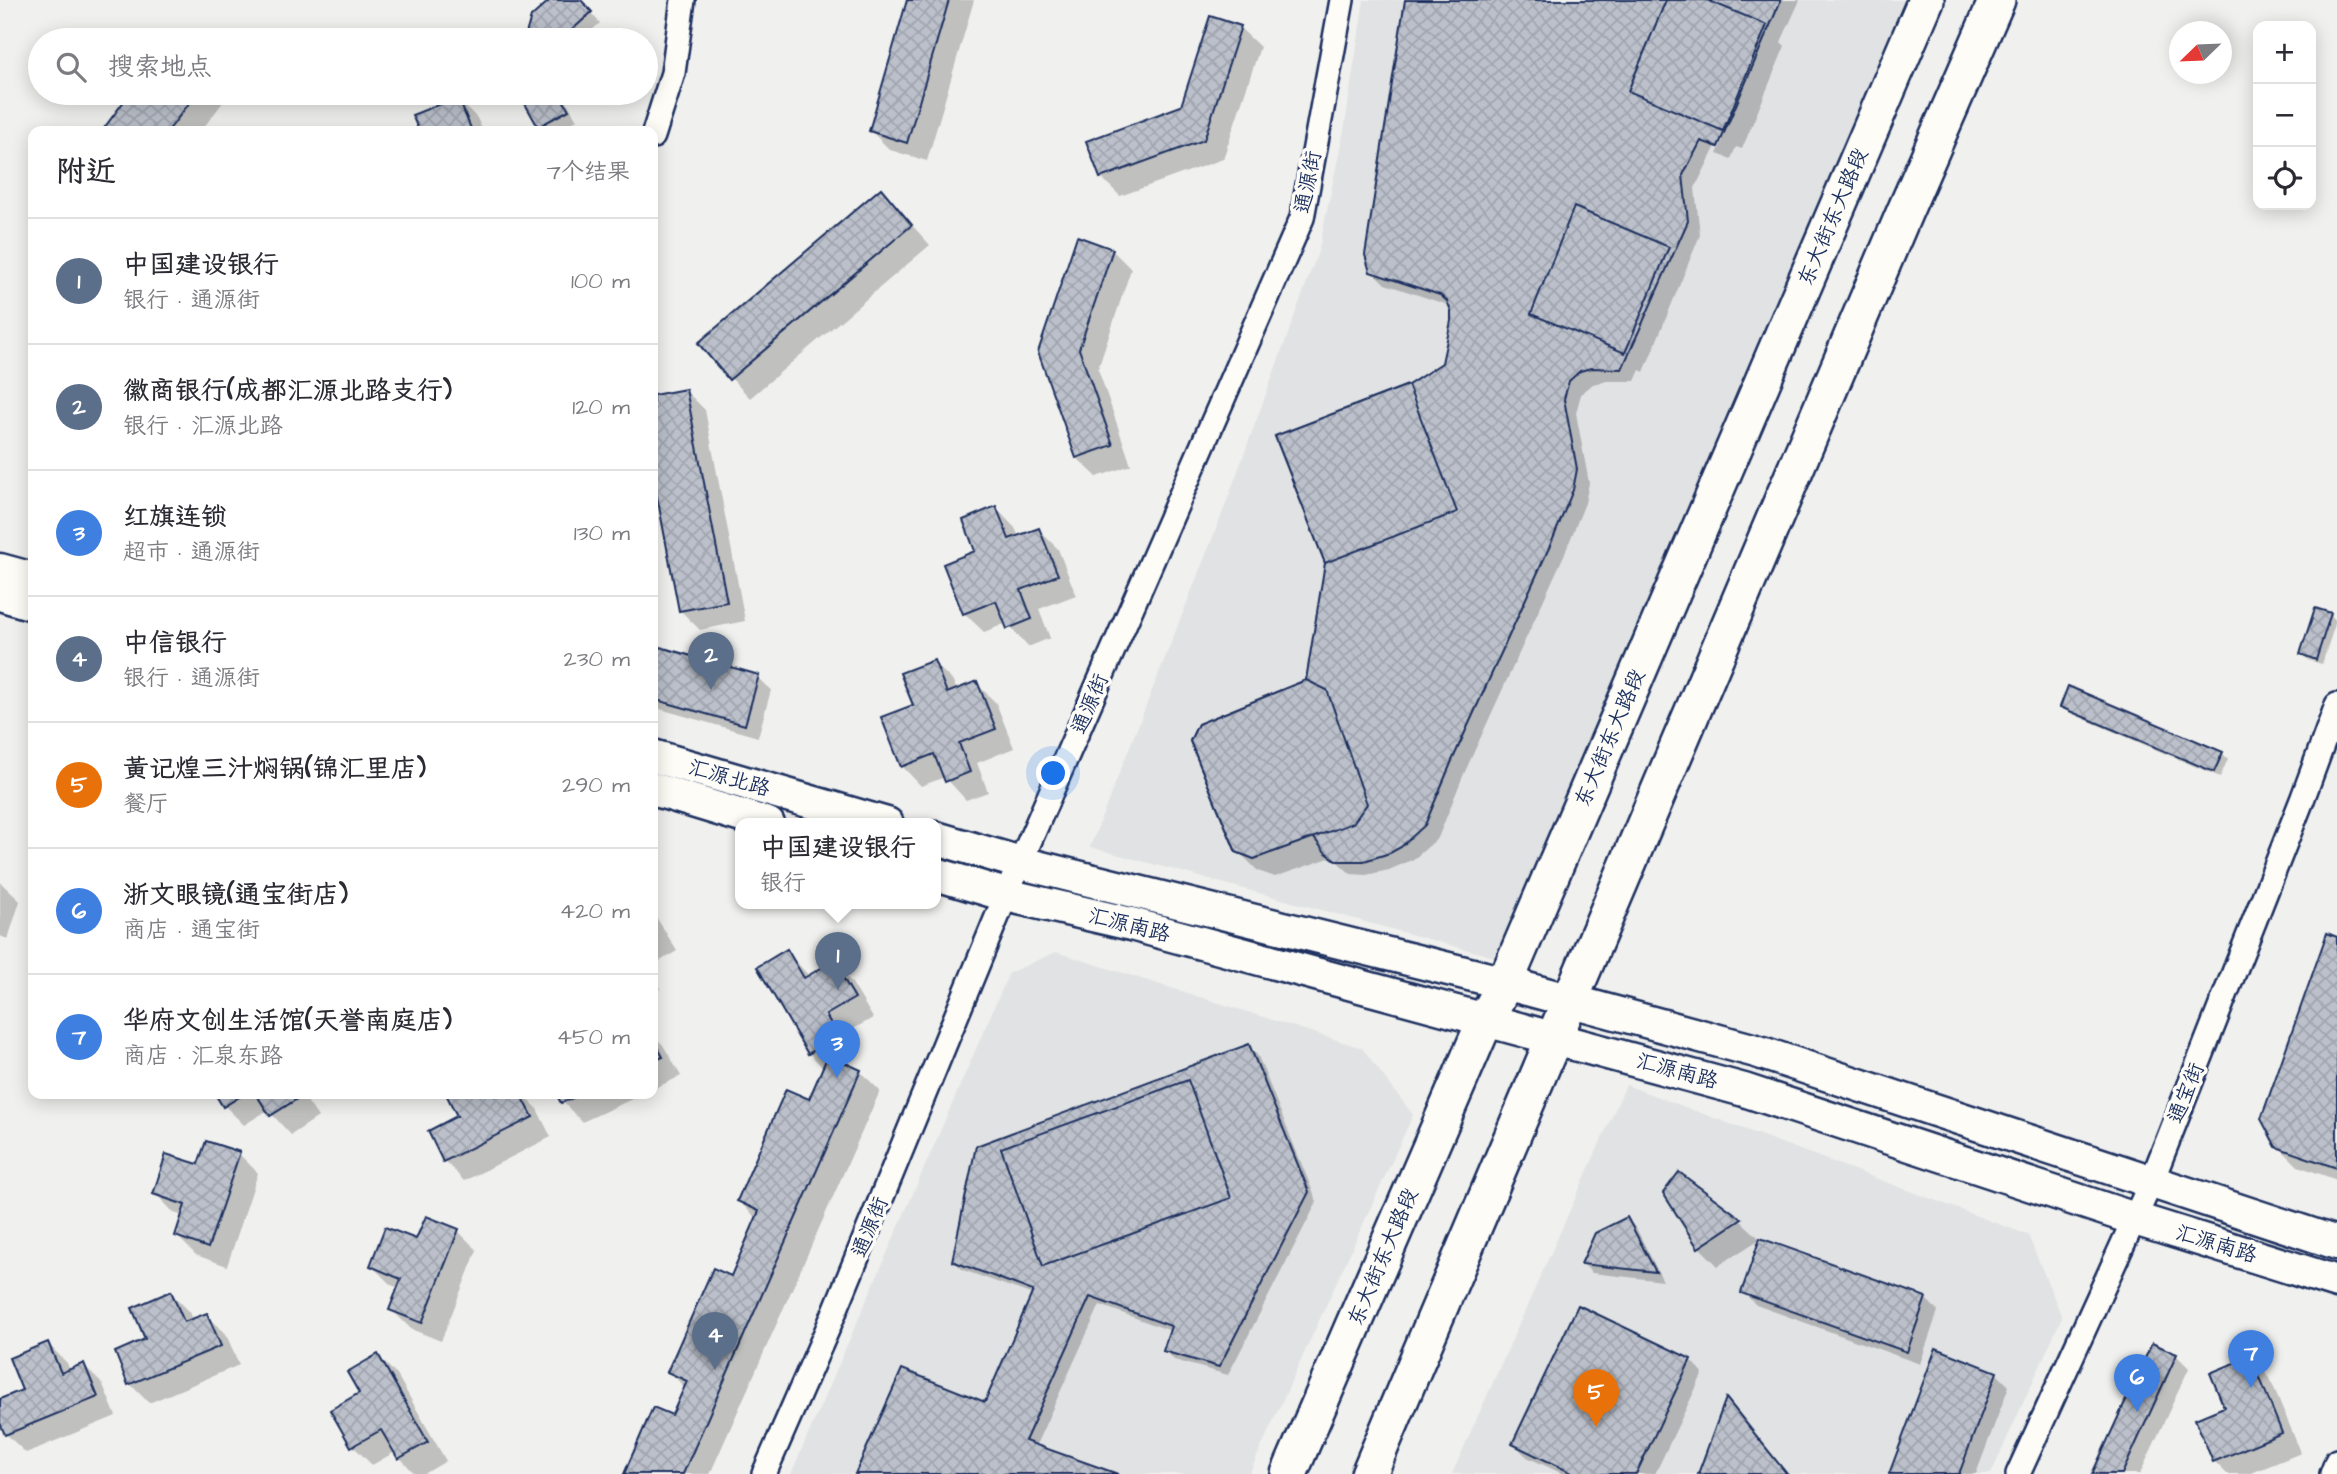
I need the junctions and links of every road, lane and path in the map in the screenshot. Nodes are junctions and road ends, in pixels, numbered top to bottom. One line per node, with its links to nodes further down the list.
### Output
1 (683, 0): 5 (street)
2 (1342, 0): 16 (street, 通源街)
3 (1926, 0): 19 (main road, 东大街东大路段)
4 (1997, 0): 20 (main road)
5 (656, 126)
6 (0, 570): 7 (street)
7 (28, 578)
8 (0, 594): 9 (street)
9 (28, 602)
10 (2337, 705): 23 (street, 通宝街)
11 (658, 757): 14 (street, 汇源北路)
12 (658, 791): 13 (street, 汇源北路)
13 (748, 818)
14 (866, 818)
15 (941, 839): 16 (street)
16 (1021, 863): 18 (street, 通源街); 19 (street, 汇源南路)
17 (941, 876): 18 (street)
18 (1006, 895): 21 (street, 汇源南路); 29 (street, 通源街)
19 (1505, 983): 20 (street, 汇源南路); 21 (main road, 东大街东大路段)
20 (1569, 1001): 22 (main road); 23 (street, 汇源南路)
21 (1485, 1021): 22 (street, 汇源南路); 30 (main road, 东大街东大路段)
22 (1553, 1038): 24 (street, 汇源南路); 28 (main road)
23 (2151, 1182): 24 (street, 通宝街); 25 (street, 汇源南路)
24 (2136, 1219): 26 (street, 汇源南路); 31 (street, 通宝街)
25 (2337, 1242)
26 (2337, 1282)
27 (2337, 1461): 32 (street)
28 (1375, 1473)
29 (764, 1474)
30 (1289, 1474)
31 (2018, 1474)
32 (2332, 1474)

